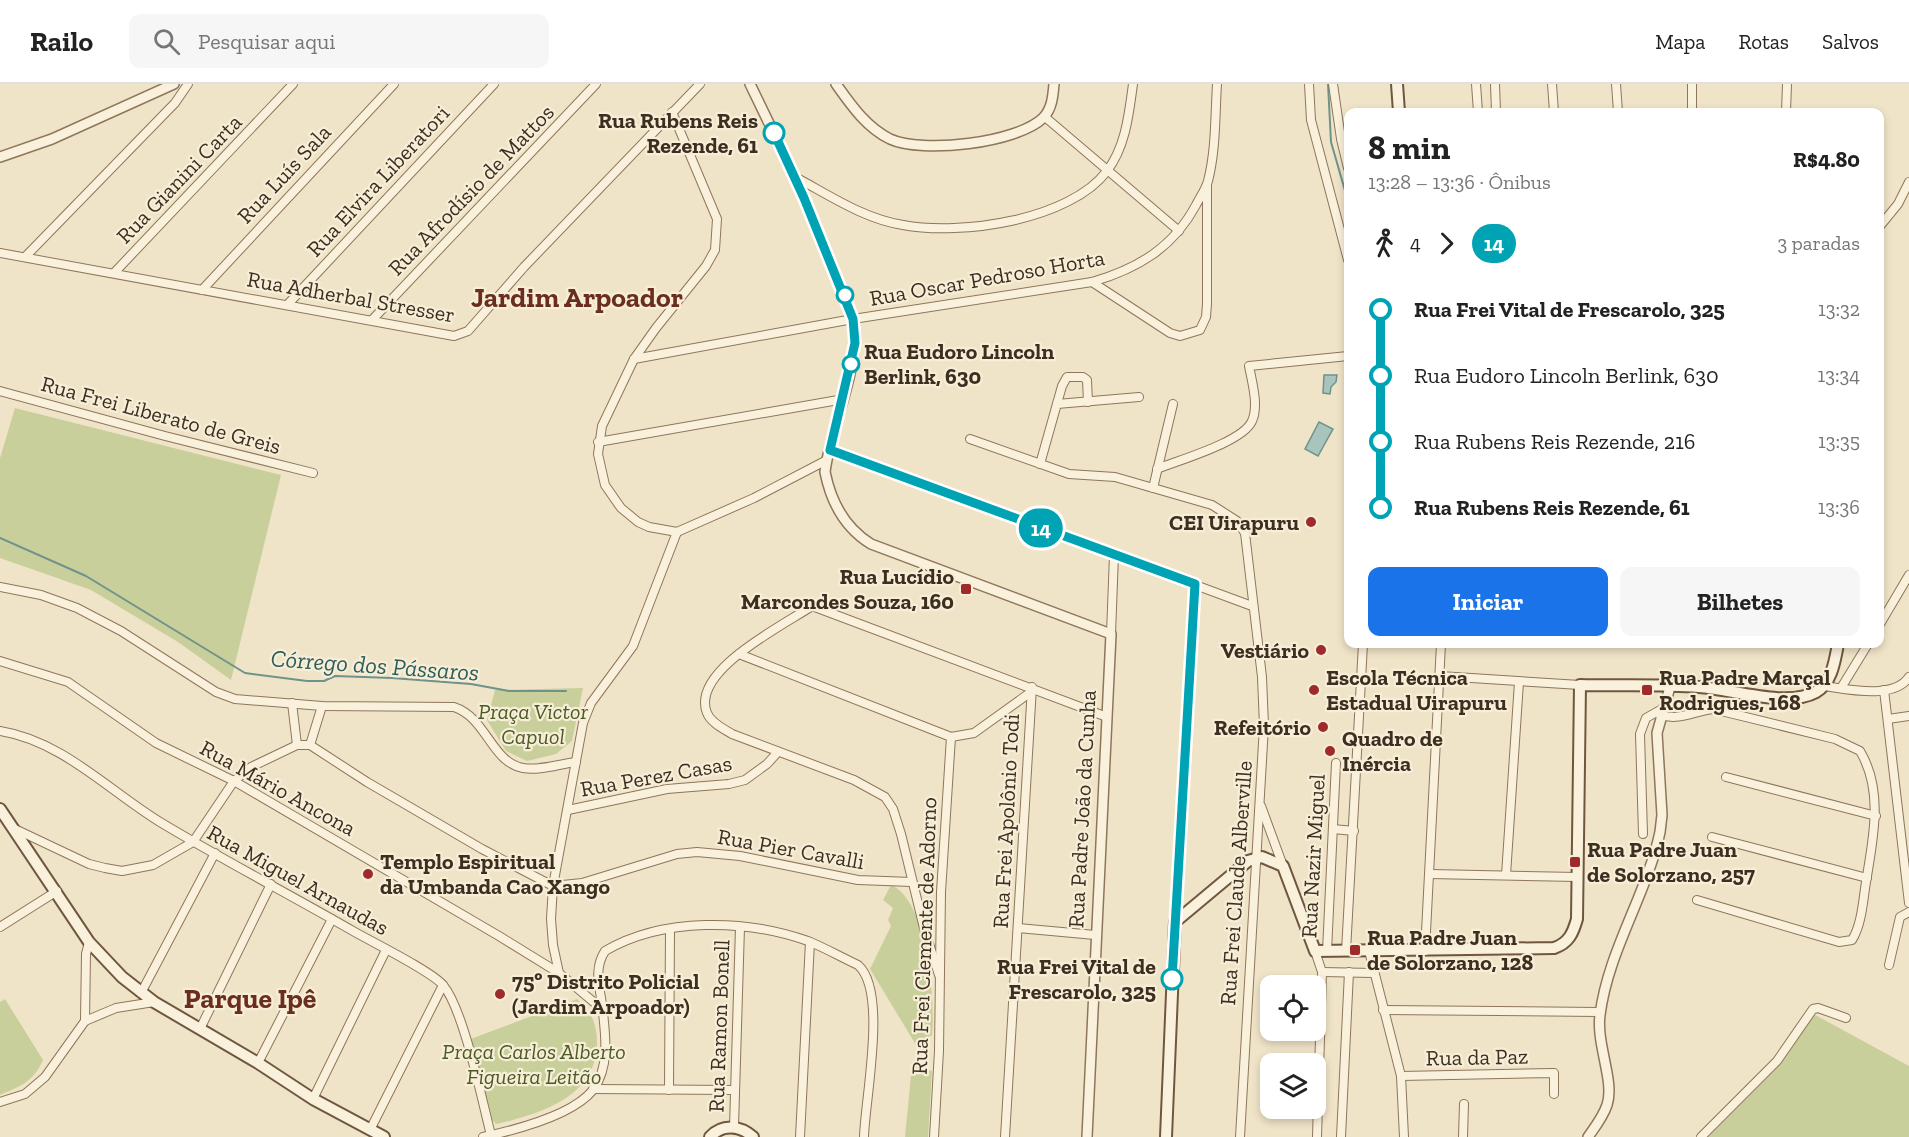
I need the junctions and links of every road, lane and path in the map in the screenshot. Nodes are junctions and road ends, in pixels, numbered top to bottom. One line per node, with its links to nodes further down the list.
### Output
1 (174, 84): 32 (street)
2 (188, 84): 41 (street)
3 (294, 84): 42 (street, Rua Gianini Carta)
4 (394, 84): 44 (street, Rua Luís Sala)
5 (494, 84): 45 (street, Rua Elvira Liberatori)
6 (596, 84): 47 (street, Rua Afrodísio de Mattos)
7 (700, 84): 29 (street, Rua Adherbal Stresser)
8 (750, 84): 34 (street)
9 (836, 84): 30 (street)
10 (1054, 84): 30 (street)
11 (1133, 84): 33 (street)
12 (1217, 84): 36 (street, Rua Oscar Pedroso Horta)
13 (1309, 84): 39 (street)
14 (1333, 84): 31 (street)
15 (1397, 84): 22 (main road)
16 (1476, 84): 23 (street)
17 (1495, 84): 24 (street)
18 (1552, 84): 25 (street)
19 (1616, 84): 26 (street)
20 (1692, 84): 27 (street)
21 (1787, 84): 28 (street)
22 (1399, 108)
23 (1478, 108)
24 (1496, 108)
25 (1554, 108)
26 (1618, 108)
27 (1692, 108)
28 (1786, 108)
29 (672, 112): 47 (street, Rua Adherbal Stresser); 49 (street)
30 (1045, 117): 33 (street)
31 (1344, 151)
32 (0, 157)
33 (1108, 171): 34 (street); 38 (street)
34 (795, 177): 46 (street)
35 (1909, 182): 37 (street)
36 (1208, 183): 38 (street, Rua Oscar Pedroso Horta); 43 (street)
37 (1884, 221)
38 (1179, 231): 43 (street, Rua Oscar Pedroso Horta)
39 (1344, 245)
40 (0, 253): 41 (street, Rua Adherbal Stresser)
41 (25, 257): 42 (street, Rua Adherbal Stresser)
42 (114, 273): 44 (street, Rua Adherbal Stresser)
43 (1092, 282): 46 (street, Rua Oscar Pedroso Horta)
44 (202, 290): 45 (street, Rua Adherbal Stresser)
45 (288, 304): 47 (street, Rua Adherbal Stresser)
46 (853, 319): 49 (street, Rua Oscar Pedroso Horta); 52 (street)
47 (372, 320)
48 (1344, 356): 60 (street)
49 (634, 359): 57 (street)
50 (0, 391): 61 (street, Rua Frei Liberato de Greis)
51 (1139, 397): 53 (street)
52 (844, 399): 57 (street); 58 (street)
53 (1088, 402): 54 (street); 54 (street)
54 (1057, 404): 59 (street)
55 (1173, 404): 60 (street)
56 (970, 439): 59 (street, Rua Frei Claude Alberville)
57 (598, 442): 63 (street)
58 (829, 455): 63 (street); 64 (street); 70 (street)
59 (1040, 464): 62 (street, Rua Frei Claude Alberville)
60 (1157, 469): 62 (street)
61 (313, 472)
62 (1153, 488): 68 (street, Rua Frei Claude Alberville)
63 (677, 532): 97 (street)
64 (1114, 555): 66 (street); 70 (street, Rua Padre João da Cunha)
65 (1909, 575): 69 (street)
66 (1195, 584): 68 (street); 127 (street)
67 (0, 587): 86 (street)
68 (1252, 606): 101 (street, Rua Frei Claude Alberville)
69 (1884, 617)
70 (1111, 634): 90 (street, Rua Padre João da Cunha)
71 (1363, 648): 108 (street, Rua Nazir Miguel)
72 (1441, 648): 77 (street)
73 (1837, 648): 81 (main road)
74 (1866, 648): 83 (street)
75 (739, 654): 84 (street); 93 (street); 96 (street)
76 (0, 661): 100 (street, Rua Mário Ancona)
77 (1440, 676): 79 (street); 115 (street)
78 (1909, 677): 85 (street)
79 (1519, 682): 80 (street); 116 (street)
80 (1580, 685): 82 (main road); 117 (main road)
81 (1824, 686): 82 (main road); 83 (street)
82 (1671, 687): 88 (street)
83 (1841, 688): 85 (street)
84 (1031, 690): 90 (street); 93 (street); 130 (street, Rua Frei Apolônio Todi)
85 (1884, 690): 91 (street)
86 (292, 703): 87 (street); 94 (street)
87 (322, 706): 95 (street); 97 (street)
88 (1661, 712): 104 (street); 109 (street); 151 (street)
89 (1909, 716): 91 (street)
90 (1107, 717): 132 (street, Rua Padre João da Cunha)
91 (1888, 719): 105 (street)
92 (0, 731): 111 (street, Rua Miguel Arnaudas)
93 (951, 737): 145 (street, Rua Frei Clemente de Adorno)
94 (297, 745): 95 (street); 100 (street)
95 (310, 745): 121 (street)
96 (777, 753): 103 (street, Rua Perez Casas); 119 (street)
97 (576, 762): 103 (street)
98 (1336, 763): 107 (street, Rua Nazir Miguel)
99 (1726, 777): 104 (street)
100 (234, 781): 111 (street); 143 (street, Rua Mário Ancona)
101 (1260, 805): 113 (street, Rua Frei Claude Alberville); 114 (street)
102 (0, 809): 106 (main road)
103 (568, 810): 121 (street)
104 (1876, 816): 118 (street)
105 (1905, 818): 124 (street)
106 (15, 828): 111 (street); 122 (main road)
107 (1333, 829): 108 (street); 136 (street, Rua Nazir Miguel)
108 (1354, 831): 137 (street, Rua Nazir Miguel)
109 (1643, 834)
110 (1712, 837): 118 (street)
111 (193, 842): 112 (street, Rua Miguel Arnaudas)
112 (215, 853): 120 (street, Rua Miguel Arnaudas); 147 (street)
113 (1255, 858): 114 (main road); 127 (main road); 176 (street, Rua Frei Claude Alberville)
114 (1283, 866): 136 (main road)
115 (1430, 874): 116 (street); 139 (street)
116 (1506, 875): 117 (street)
117 (1578, 877): 139 (main road)
118 (1867, 878): 123 (street)
119 (912, 882): 121 (street, Rua Pier Cavalli); 145 (street)
120 (271, 884): 126 (street, Rua Miguel Arnaudas); 154 (street)
121 (553, 886): 143 (street)
122 (57, 891): 128 (street); 133 (main road)
123 (1697, 900)
124 (1909, 903)
125 (1909, 912): 140 (street)
126 (332, 919): 135 (street, Rua Miguel Arnaudas); 155 (street)
127 (1174, 922): 175 (main road)
128 (0, 927)
129 (740, 927): 131 (street); 134 (street); 159 (street, Rua Ramon Bonell)
130 (1018, 928): 132 (street); 173 (street, Rua Frei Apolônio Todi)
131 (670, 929): 149 (street); 158 (street)
132 (1095, 935): 174 (street, Rua Padre João da Cunha)
133 (89, 942): 147 (main road); 153 (street)
134 (810, 942): 170 (street); 171 (street)
135 (386, 950): 146 (street, Rua Miguel Arnaudas); 161 (street)
136 (1321, 951): 137 (main road); 141 (street, Rua Nazir Miguel)
137 (1346, 951): 138 (main road)
138 (1369, 951): 139 (main road); 144 (street)
139 (1425, 951)
140 (1890, 965)
141 (1322, 972): 142 (street); 177 (street, Rua Nazir Miguel)
142 (1349, 972): 144 (street); 178 (street)
143 (559, 973): 149 (street, Rua Mário Ancona)
144 (1374, 973): 150 (street)
145 (939, 975): 172 (street, Rua Frei Clemente de Adorno)
146 (443, 985): 165 (street); 166 (street)
147 (141, 993): 148 (main road)
148 (154, 1002): 153 (street); 154 (main road)
149 (602, 1009): 157 (street)
150 (1383, 1010): 151 (street); 156 (street)
151 (1600, 1012): 181 (street)
152 (1846, 1018): 182 (street)
153 (85, 1021): 162 (street)
154 (200, 1029): 155 (main road)
155 (258, 1063): 161 (main road)
156 (1401, 1076): 160 (street, Rua da Paz); 179 (street)
157 (593, 1089): 158 (street); 166 (street)
158 (669, 1090): 159 (street)
159 (734, 1090): 164 (street, Rua Ramon Bonell)
160 (1554, 1094)
161 (313, 1099): 165 (main road)
162 (0, 1102)
163 (1464, 1104): 180 (street)
164 (734, 1127): 168 (main road); 169 (main road)
165 (370, 1130): 167 (main road)
166 (487, 1136)
167 (384, 1137)
168 (710, 1137)
169 (753, 1137)
170 (800, 1137)
171 (864, 1137)
172 (934, 1137)
173 (1005, 1137)
174 (1087, 1137)
175 (1166, 1137)
176 (1240, 1137)
177 (1317, 1137)
178 (1341, 1137)
179 (1404, 1137)
180 (1463, 1137)
181 (1588, 1137)
182 (1701, 1137)

